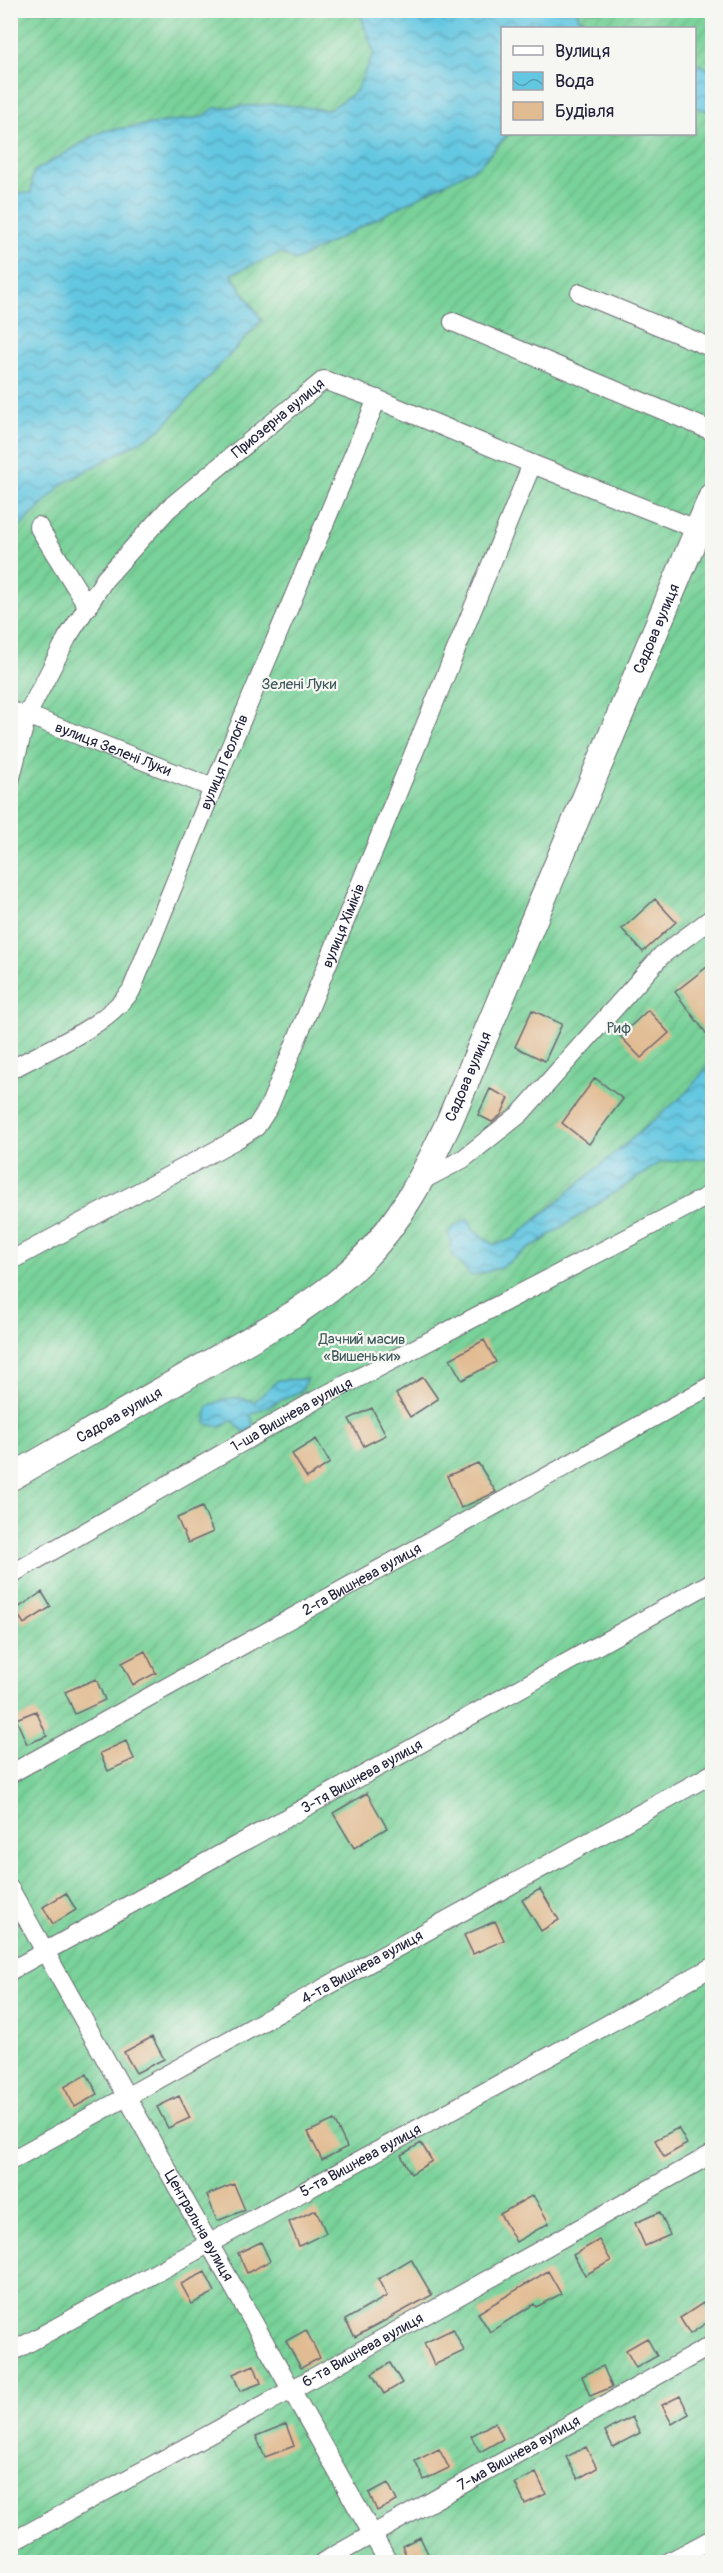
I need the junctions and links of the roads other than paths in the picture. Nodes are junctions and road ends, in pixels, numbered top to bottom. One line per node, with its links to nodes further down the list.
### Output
1 (580, 293): 3 (street)
2 (453, 322): 5 (street)
3 (712, 348)
4 (377, 399): 6 (street, Приозерна вулиця); 10 (street, Приозерна вулиця); 13 (street, вулиця Геологів)
5 (712, 431)
6 (532, 464): 9 (street, Приозерна вулиця); 18 (street, вулиця Хіміків)
7 (712, 496): 9 (street, Садова вулиця)
8 (38, 526): 10 (street)
9 (699, 530): 16 (street, Садова вулиця)
10 (88, 607): 11 (street, Приозерна вулиця)
11 (19, 713): 12 (street, Приозерна вулиця); 13 (street, вулиця Зелені Луки)
12 (10, 781)
13 (213, 788): 15 (street, вулиця Геологів)
14 (712, 918): 16 (street)
15 (10, 1070)
16 (421, 1181): 20 (street, Садова вулиця)
17 (709, 1199): 21 (street, 1-ша Вишнева вулиця)
18 (10, 1261)
19 (712, 1385): 23 (street, 2-га Вишнева вулиця)
20 (10, 1478)
21 (10, 1575)
22 (712, 1582): 26 (street, 3-тя Вишнева вулиця)
23 (10, 1774)
24 (712, 1774): 29 (street, 4-та Вишнева вулиця)
25 (10, 1888): 26 (street, Центральна вулиця)
26 (46, 1952): 28 (street, 3-тя Вишнева вулиця); 29 (street, Центральна вулиця)
27 (712, 1967): 32 (street, 5-та Вишнева вулиця)
28 (10, 1971)
29 (127, 2097): 31 (street, 4-та Вишнева вулиця); 32 (street, Центральна вулиця)
30 (712, 2154): 35 (street, 6-та Вишнева вулиця)
31 (10, 2161)
32 (209, 2243): 34 (street, 5-та Вишнева вулиця); 35 (street, Центральна вулиця)
33 (712, 2345): 36 (street, 7-ма Вишнева вулиця)
34 (10, 2353)
35 (291, 2390): 36 (street, Центральна вулиця); 38 (street, 6-та Вишнева вулиця)
36 (373, 2536): 39 (street, 7-ма Вишнева вулиця); 40 (street, Центральна вулиця)
37 (712, 2539): 41 (street)
38 (10, 2543)
39 (323, 2562)
40 (387, 2562)
41 (669, 2562)

